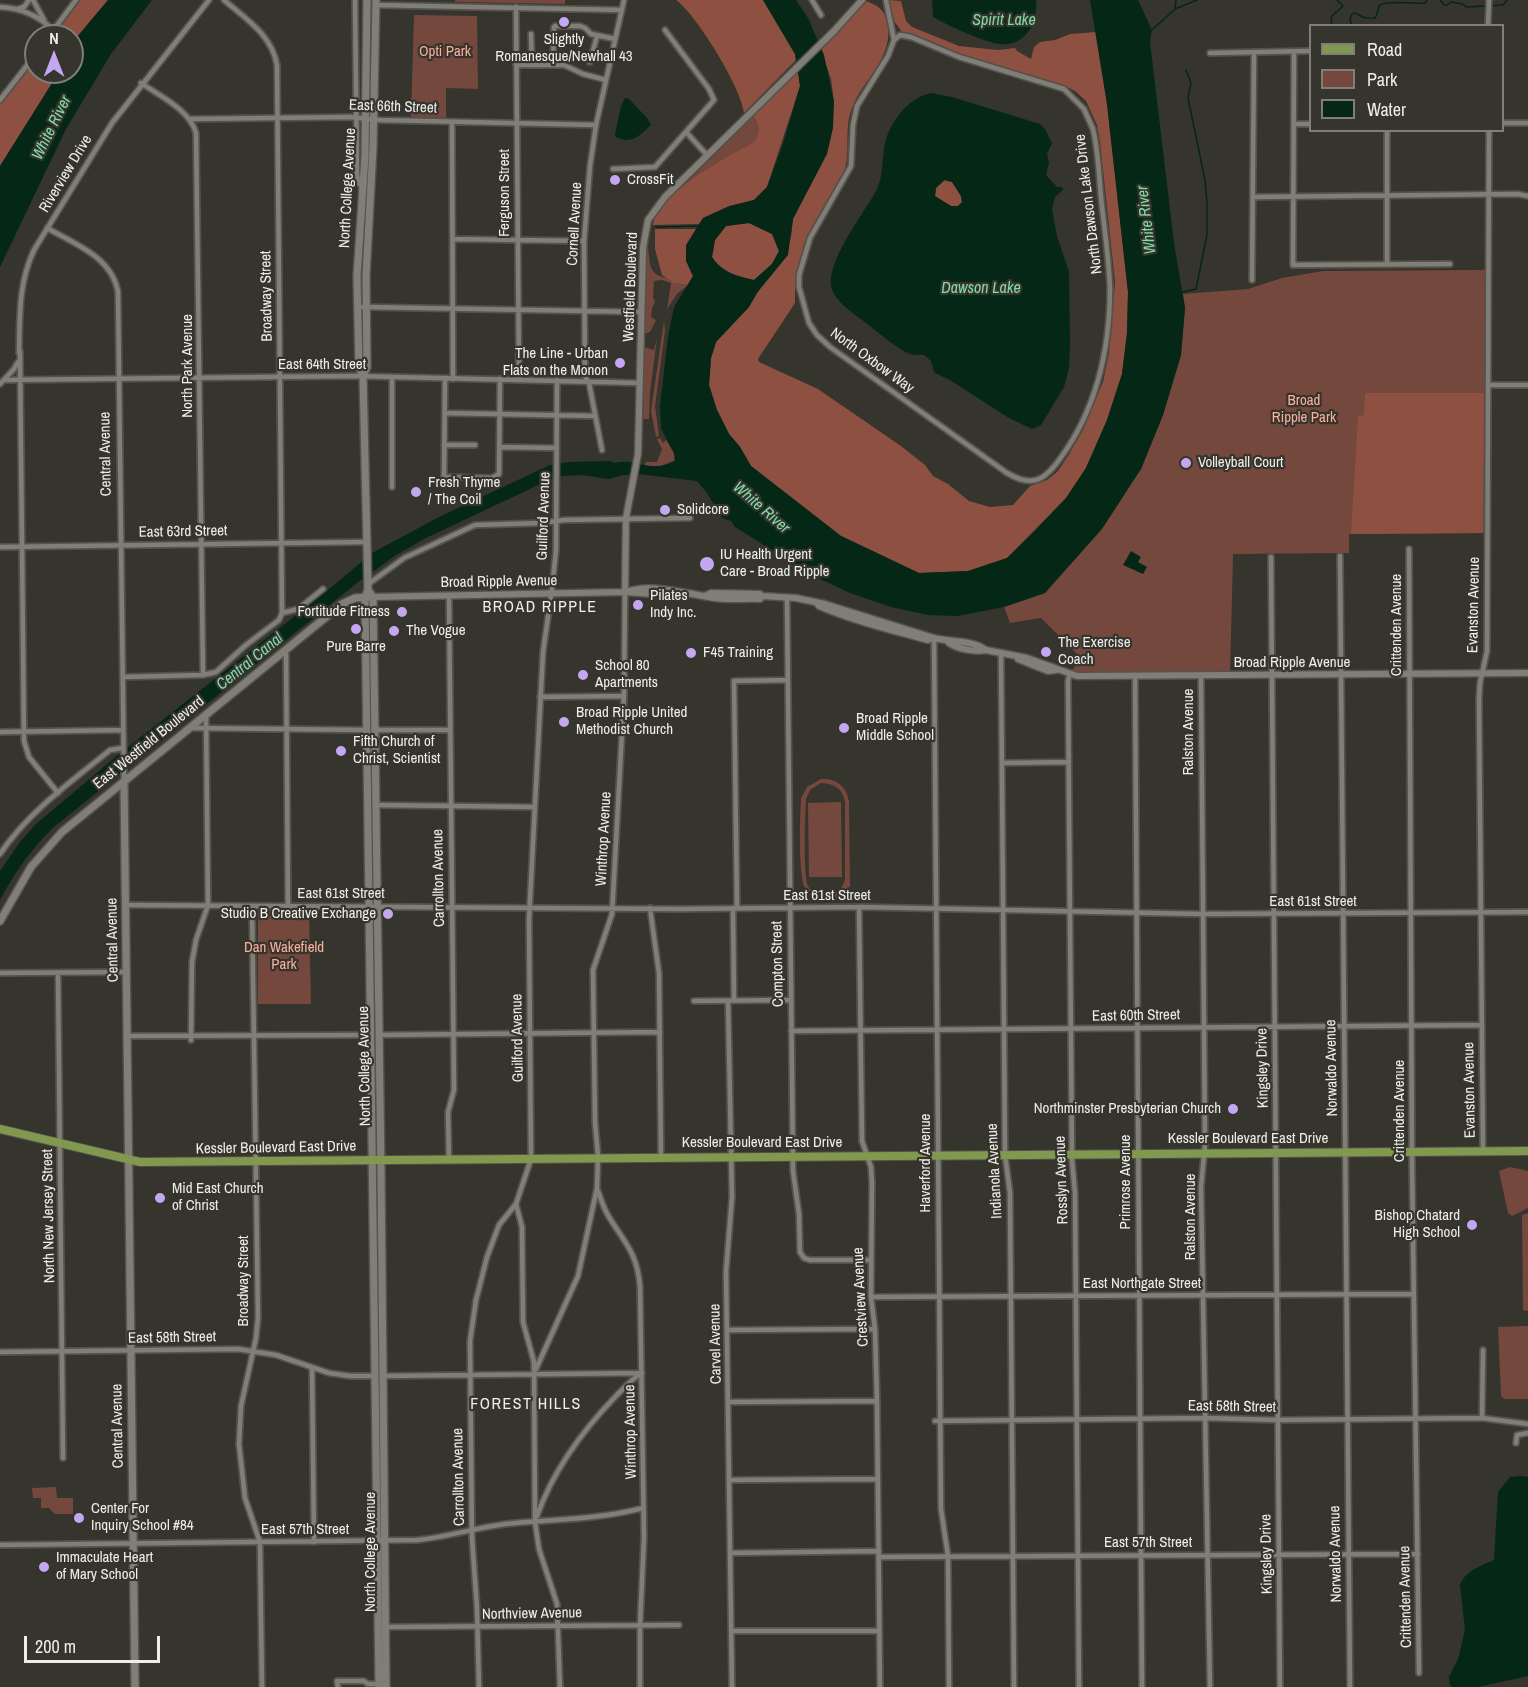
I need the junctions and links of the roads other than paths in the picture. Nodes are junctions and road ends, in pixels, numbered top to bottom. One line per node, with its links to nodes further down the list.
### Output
1 (31, 0): 15 (street); 18 (street)
2 (76, 0): 19 (street)
3 (208, 0): 36 (street, Riverview Drive)
4 (224, 0): 39 (street, Broadway Street)
5 (355, 0): 38 (street)
6 (624, 0): 16 (street, Cornell Avenue)
7 (812, 0): 17 (street)
8 (862, 0): 52 (street, Westfield Boulevard)
9 (1488, 0): 20 (street)
10 (367, 2): 11 (street); 41 (main road, North College Avenue)
11 (376, 2): 14 (street); 41 (main road, North College Avenue)
12 (885, 2): 24 (street)
13 (0, 7): 15 (street)
14 (516, 7): 16 (street); 31 (street, Ferguson Street)
15 (18, 9): 18 (street)
16 (622, 10): 25 (street, Cornell Avenue)
17 (821, 15)
18 (46, 23)
19 (58, 24)
20 (1488, 24)
21 (665, 30): 49 (street)
22 (531, 34): 32 (street)
23 (597, 36): 25 (street); 30 (street); 33 (street)
24 (897, 37): 98 (street, North Oxbow Way); 98 (street, North Dawson Lake Drive)
25 (615, 39): 35 (street, Cornell Avenue)
26 (1294, 51): 27 (street); 28 (street); 46 (street)
27 (1309, 51)
28 (1254, 52): 29 (street); 58 (street)
29 (1210, 53)
30 (590, 62)
31 (516, 65): 32 (street); 43 (street, Ferguson Street)
32 (532, 65): 33 (street)
33 (553, 65): 35 (street)
34 (24, 69): 37 (street)
35 (606, 80): 48 (street, Cornell Avenue)
36 (141, 83): 40 (street); 60 (street, Riverview Drive)
37 (0, 100)
38 (357, 117): 39 (street, East 66th Street); 41 (street, East 66th Street); 54 (street)
39 (278, 118): 40 (street, East 66th Street); 74 (street, Broadway Street)
40 (190, 119): 76 (street, North Park Avenue)
41 (370, 119): 42 (street, East 66th Street); 54 (main road, North College Avenue); 67 (main road, North College Avenue)
42 (452, 122): 43 (street, East 66th Street); 61 (street)
43 (517, 122): 48 (street, East 66th Street); 62 (street, Ferguson Street)
44 (1504, 123): 45 (street)
45 (1528, 123)
46 (1294, 124): 47 (street); 59 (street)
47 (1309, 124)
48 (596, 125): 63 (street, Cornell Avenue)
49 (686, 132): 52 (street); 53 (street)
50 (1387, 132): 56 (street)
51 (1489, 132): 55 (street, Evanston Avenue)
52 (707, 155): 71 (street, Westfield Boulevard)
53 (613, 169)
54 (363, 188): 67 (main road, North College Avenue)
55 (1488, 195): 56 (street); 57 (street); 87 (street, Evanston Avenue)
56 (1387, 196): 59 (street); 64 (street)
57 (1528, 196)
58 (1253, 197): 59 (street); 66 (street)
59 (1294, 197): 64 (street)
60 (47, 228): 72 (street, Riverview Drive); 78 (street, Central Avenue)
61 (453, 239): 62 (street); 68 (street)
62 (517, 240): 63 (street); 69 (street, Ferguson Street)
63 (584, 241): 70 (street, Cornell Avenue)
64 (1387, 264): 65 (street)
65 (1450, 264)
66 (1252, 280)
67 (362, 307): 68 (street); 73 (main road, North College Avenue)
68 (453, 308): 69 (street); 79 (street)
69 (518, 310): 70 (street); 82 (street, Ferguson Street)
70 (585, 311): 71 (street); 84 (street, Cornell Avenue)
71 (641, 312): 86 (street, Westfield Boulevard)
72 (20, 351): 81 (street); 85 (street, Riverview Drive)
73 (363, 376): 74 (street, East 64th Street); 75 (street, East 64th Street); 103 (main road, North College Avenue)
74 (280, 377): 76 (street, East 64th Street); 104 (street, Broadway Street)
75 (392, 377): 77 (street, East 64th Street); 99 (street)
76 (200, 378): 78 (street, East 64th Street); 105 (street, North Park Avenue)
77 (445, 378): 79 (street, East 64th Street); 89 (street)
78 (119, 379): 81 (street, East 64th Street); 106 (street, Central Avenue)
79 (453, 379): 80 (street, East 64th Street)
80 (500, 379): 82 (street, East 64th Street); 90 (street)
81 (18, 380): 85 (street, East 64th Street); 107 (street)
82 (519, 380): 83 (street, East 64th Street)
83 (557, 380): 84 (street, East 64th Street); 91 (street, Guilford Avenue)
84 (588, 381): 86 (street, East 64th Street); 92 (street, Cornell Avenue)
85 (2, 382)
86 (640, 383): 100 (street, Westfield Boulevard)
87 (1488, 385): 88 (street); 123 (street, Evanston Avenue)
88 (1528, 385)
89 (445, 412): 90 (street); 93 (street)
90 (500, 413): 91 (street); 95 (street)
91 (557, 415): 92 (street); 96 (street, Guilford Avenue)
92 (595, 416): 97 (street, Cornell Avenue)
93 (444, 445): 94 (street); 95 (street)
94 (476, 445)
95 (500, 447): 96 (street)
96 (557, 448): 102 (street, Guilford Avenue)
97 (602, 450)
98 (1036, 480)
99 (392, 487)
100 (626, 518): 101 (street, East Westfield Boulevard); 102 (street, East Westfield Boulevard); 114 (street, Winthrop Avenue)
101 (690, 518)
102 (556, 521): 113 (street, East Westfield Boulevard); 115 (street, Guilford Avenue)
103 (365, 542): 104 (street, East 63rd Street); 113 (main road, North College Avenue)
104 (282, 543): 105 (street, East 63rd Street); 118 (street, Broadway Street)
105 (201, 544): 106 (street, East 63rd Street); 126 (street, North Park Avenue)
106 (121, 545): 107 (street, East 63rd Street); 131 (street, Central Avenue)
107 (21, 546): 108 (street, East 63rd Street); 142 (street)
108 (0, 547)
109 (1409, 549): 125 (street, Crittenden Avenue)
110 (1340, 556): 128 (street, Norwaldo Avenue)
111 (1271, 557): 127 (street, Kingsley Drive)
112 (322, 589): 118 (street)
113 (368, 590): 116 (street, Broad Ripple Avenue); 120 (main road, East Westfield Boulevard); 140 (main road, North College Avenue)
114 (625, 592): 115 (street, Broad Ripple Avenue); 117 (street, Broad Ripple Avenue); 133 (street, Winthrop Avenue)
115 (551, 593): 116 (street, Broad Ripple Avenue); 134 (street, Guilford Avenue)
116 (449, 595): 141 (street, Carrollton Avenue)
117 (787, 597): 119 (street, Broad Ripple Avenue); 132 (street, Compton Street)
118 (282, 613): 126 (street)
119 (934, 638): 121 (street, Broad Ripple Avenue); 166 (street, Haverford Avenue)
120 (286, 650): 135 (main road, East Westfield Boulevard); 138 (street)
121 (1001, 654): 122 (street, Broad Ripple Avenue); 146 (street, Indianola Avenue)
122 (1070, 673): 129 (street, Broad Ripple Avenue); 145 (street, Rosslyn Avenue)
123 (1482, 673): 124 (street, Broad Ripple Avenue); 125 (street, Broad Ripple Avenue); 169 (street, Evanston Avenue)
124 (1528, 673)
125 (1409, 674): 128 (street, Broad Ripple Avenue); 173 (street, Crittenden Avenue)
126 (203, 675): 131 (street)
127 (1271, 675): 128 (street, Broad Ripple Avenue); 130 (street, Broad Ripple Avenue); 175 (street, Kingsley Drive)
128 (1340, 675): 172 (street, Norwaldo Avenue)
129 (1135, 676): 130 (street, Broad Ripple Avenue); 171 (street, Primrose Avenue)
130 (1201, 676): 174 (street, Ralston Avenue)
131 (123, 677): 139 (street, Central Avenue)
132 (788, 680): 164 (street, Carvel Avenue); 165 (street, Compton Street)
133 (624, 696): 134 (street); 162 (street, Winthrop Avenue)
134 (540, 697): 151 (street, Guilford Avenue)
135 (206, 714): 136 (main road, East Westfield Boulevard); 137 (street)
136 (188, 728): 137 (street); 147 (main road, East Westfield Boulevard)
137 (206, 728): 138 (street); 154 (street)
138 (287, 729): 140 (street); 156 (street)
139 (123, 730): 142 (street); 144 (street, Central Avenue)
140 (373, 730): 141 (street); 149 (main road, North College Avenue); 157 (main road, North College Avenue)
141 (450, 730): 150 (street, Carrollton Avenue)
142 (24, 731): 143 (street); 148 (street)
143 (0, 732)
144 (123, 749): 147 (street, Central Avenue); 148 (street)
145 (1069, 762): 146 (street); 168 (street, Rosslyn Avenue)
146 (1002, 763): 167 (street, Indianola Avenue)
147 (124, 777): 153 (main road, Central Avenue); 176 (main road, East Westfield Boulevard)
148 (58, 794): 152 (street)
149 (376, 806): 150 (street); 158 (main road, North College Avenue)
150 (450, 807): 151 (street); 160 (street, Carrollton Avenue)
151 (535, 807): 161 (street, Guilford Avenue)
152 (0, 854)
153 (126, 905): 154 (street, East 61st Street); 177 (main road, Central Avenue)
154 (208, 905): 155 (street, East 61st Street); 201 (street)
155 (252, 906): 156 (street, East 61st Street); 200 (street, Broadway Street)
156 (288, 906): 157 (street, East 61st Street)
157 (368, 906): 158 (street, East 61st Street); 198 (main road, North College Avenue)
158 (377, 906): 160 (street, East 61st Street); 198 (main road, North College Avenue)
159 (859, 907): 165 (street, East 61st Street); 166 (street, East 61st Street); 192 (street, Crestview Avenue)
160 (451, 908): 161 (street, East 61st Street); 197 (street, Carrollton Avenue)
161 (530, 908): 162 (street, East 61st Street); 196 (street, Guilford Avenue)
162 (612, 908): 163 (street, East 61st Street); 194 (street, Winthrop Avenue)
163 (650, 908): 164 (street, East 61st Street); 195 (street)
164 (735, 908): 165 (street, East 61st Street); 182 (street, Carvel Avenue)
165 (789, 908): 180 (street, Compton Street)
166 (936, 908): 167 (street, East 61st Street); 190 (street, Haverford Avenue)
167 (1003, 910): 168 (street, East 61st Street); 191 (street, Indianola Avenue)
168 (1070, 912): 171 (street, East 61st Street); 188 (street, Rosslyn Avenue)
169 (1481, 912): 170 (street, East 61st Street); 173 (street, East 61st Street); 183 (street, Evanston Avenue)
170 (1528, 912)
171 (1136, 913): 174 (street, East 61st Street); 189 (street, Primrose Avenue)
172 (1342, 913): 173 (street, East 61st Street); 175 (street, East 61st Street); 185 (street, Norwaldo Avenue)
173 (1412, 913): 186 (street, Crittenden Avenue)
174 (1203, 914): 175 (street, East 61st Street); 187 (street, Ralston Avenue)
175 (1273, 914): 184 (street, Kingsley Drive)
176 (0, 921)
177 (127, 972): 179 (street); 199 (main road, Central Avenue)
178 (0, 973): 179 (street)
179 (58, 973): 203 (street, North New Jersey Street)
180 (790, 1000): 182 (street); 193 (street, Compton Street)
181 (694, 1001): 182 (street)
182 (731, 1001): 217 (street, Carvel Avenue)
183 (1482, 1025): 186 (street, East 60th Street); 206 (street, Evanston Avenue)
184 (1274, 1026): 185 (street, East 60th Street); 187 (street, East 60th Street); 207 (street, Kingsley Drive)
185 (1343, 1026): 186 (street, East 60th Street); 208 (street, Norwaldo Avenue)
186 (1412, 1026): 205 (street, Crittenden Avenue)
187 (1204, 1027): 189 (street, East 60th Street); 209 (street, Ralston Avenue)
188 (1071, 1028): 189 (street, East 60th Street); 191 (street, East 60th Street); 210 (street, Rosslyn Avenue)
189 (1137, 1028): 211 (street, Primrose Avenue)
190 (937, 1029): 191 (street, East 60th Street); 192 (street, East 60th Street); 212 (street, Haverford Avenue)
191 (1004, 1029): 213 (street, Indianola Avenue)
192 (861, 1030): 193 (street, East 60th Street); 215 (street, Crestview Avenue)
193 (791, 1031): 214 (street, Compton Street)
194 (594, 1032): 195 (street); 196 (street); 218 (street, Winthrop Avenue)
195 (660, 1032): 216 (street)
196 (530, 1033): 197 (street); 219 (street, Guilford Avenue)
197 (453, 1034): 198 (street); 221 (street, Carrollton Avenue)
198 (374, 1035): 200 (street); 220 (main road, North College Avenue)
199 (128, 1036): 201 (street); 222 (main road, Central Avenue)
200 (254, 1036): 201 (street); 223 (street, Broadway Street)
201 (191, 1038)
202 (0, 1129): 203 (main road, Kessler Boulevard East Drive)
203 (60, 1144): 222 (main road, Kessler Boulevard East Drive); 241 (street, North New Jersey Street)
204 (1528, 1150): 206 (main road, Kessler Boulevard East Drive)
205 (1413, 1151): 206 (main road, Kessler Boulevard East Drive); 208 (main road, Kessler Boulevard East Drive); 228 (street, Crittenden Avenue)
206 (1483, 1151)
207 (1276, 1152): 208 (main road, Kessler Boulevard East Drive); 209 (main road, Kessler Boulevard East Drive); 230 (street, Kingsley Drive)
208 (1344, 1152): 227 (street, Norwaldo Avenue)
209 (1204, 1153): 211 (main road, Kessler Boulevard East Drive); 229 (street, Ralston Avenue)
210 (1072, 1154): 211 (main road, Kessler Boulevard East Drive); 213 (main road, Kessler Boulevard East Drive); 232 (street, Rosslyn Avenue)
211 (1138, 1154): 233 (street, Primrose Avenue)
212 (938, 1155): 213 (main road, Kessler Boulevard East Drive); 215 (main road, Kessler Boulevard East Drive); 235 (street, Haverford Avenue)
213 (1005, 1155): 231 (street, Indianola Avenue)
214 (792, 1156): 215 (main road, Kessler Boulevard East Drive); 217 (main road, Kessler Boulevard East Drive); 226 (street, Compton Street)
215 (866, 1156): 226 (street, Crestview Avenue)
216 (661, 1157): 217 (main road, Kessler Boulevard East Drive); 218 (main road, Kessler Boulevard East Drive)
217 (731, 1157): 237 (street, Carvel Avenue)
218 (598, 1158): 219 (main road, Kessler Boulevard East Drive); 224 (street, Winthrop Avenue)
219 (531, 1159): 221 (main road, Kessler Boulevard East Drive); 225 (street, Guilford Avenue)
220 (376, 1160): 221 (main road, Kessler Boulevard East Drive); 223 (main road, Kessler Boulevard East Drive); 247 (main road, North College Avenue)
221 (449, 1160)
222 (129, 1161): 223 (main road, Kessler Boulevard East Drive); 238 (main road, Central Avenue)
223 (255, 1161): 239 (street, Broadway Street)
224 (597, 1188): 244 (street, Winthrop Avenue); 245 (street)
225 (516, 1204): 245 (street); 246 (street, Carrollton Avenue)
226 (870, 1260): 234 (street, Crestview Avenue)
227 (1346, 1294): 228 (street, East Northgate Street); 230 (street, East Northgate Street); 252 (street, Norwaldo Avenue)
228 (1413, 1294): 254 (street, Crittenden Avenue)
229 (1203, 1295): 230 (street, East Northgate Street); 233 (street, East Northgate Street); 251 (street, Ralston Avenue)
230 (1277, 1295): 256 (street, Kingsley Drive)
231 (1011, 1296): 232 (street, East Northgate Street); 235 (street, East Northgate Street); 258 (street, Indianola Avenue)
232 (1076, 1296): 233 (street, East Northgate Street); 255 (street, Rosslyn Avenue)
233 (1139, 1296): 250 (street, Primrose Avenue)
234 (871, 1297): 235 (street, East Northgate Street); 236 (street, Crestview Avenue)
235 (939, 1297): 257 (street, Haverford Avenue)
236 (875, 1329): 237 (street); 248 (street, Crestview Avenue)
237 (728, 1330): 249 (street, Carvel Avenue)
238 (130, 1350): 239 (street, East 58th Street); 241 (street, East 58th Street); 271 (main road, Central Avenue)
239 (253, 1350): 243 (street, East 58th Street); 269 (street, Broadway Street)
240 (1483, 1350): 253 (street)
241 (62, 1351): 242 (street, East 58th Street); 262 (street, North New Jersey Street)
242 (0, 1352)
243 (312, 1368): 247 (street, East 58th Street); 270 (street)
244 (642, 1373): 245 (street, East 58th Street); 265 (street, Winthrop Avenue); 266 (street)
245 (534, 1374): 246 (street, East 58th Street); 266 (street)
246 (470, 1375): 247 (street, East 58th Street); 267 (street, Carrollton Avenue)
247 (379, 1376): 268 (main road, North College Avenue)
248 (877, 1401): 249 (street); 263 (street, Crestview Avenue)
249 (729, 1402): 264 (street, Carvel Avenue)
250 (1140, 1418): 251 (street, East 58th Street); 255 (street, East 58th Street); 277 (street, Primrose Avenue)
251 (1205, 1418): 256 (street, East 58th Street); 278 (street, Ralston Avenue)
252 (1347, 1418): 254 (street, East 58th Street); 256 (street, East 58th Street); 275 (street, Norwaldo Avenue)
253 (1482, 1418): 254 (street, East 58th Street); 259 (street, East 58th Street)
254 (1416, 1419): 276 (street, Crittenden Avenue)
255 (1077, 1420): 258 (street, East 58th Street); 282 (street, Rosslyn Avenue)
256 (1278, 1420): 279 (street, Kingsley Drive)
257 (938, 1421): 258 (street, East 58th Street); 280 (street, Haverford Avenue)
258 (1012, 1421): 281 (street, Indianola Avenue)
259 (1528, 1424)
260 (1528, 1434): 261 (street)
261 (1516, 1443)
262 (63, 1458)
263 (878, 1479): 264 (street); 274 (street, Crestview Avenue)
264 (729, 1480): 273 (street, Carvel Avenue)
265 (643, 1508): 266 (street, East 57th Street); 283 (street, Winthrop Avenue)
266 (535, 1522): 267 (street, East 57th Street); 285 (street)
267 (472, 1531): 268 (street, East 57th Street); 286 (street, Carrollton Avenue)
268 (380, 1541): 270 (street, East 57th Street); 287 (main road, North College Avenue); 291 (main road, North College Avenue)
269 (260, 1542): 270 (street, East 57th Street); 271 (street, East 57th Street); 293 (street, Broadway Street)
270 (314, 1542)
271 (133, 1544): 272 (street, East 57th Street); 292 (main road, Central Avenue)
272 (0, 1545)
273 (730, 1553): 274 (street, East 57th Street); 288 (street, Carvel Avenue)
274 (879, 1554): 280 (street, East 57th Street); 289 (street, Crestview Avenue)
275 (1348, 1554): 276 (street, East 57th Street); 279 (street, East 57th Street); 306 (street, Norwaldo Avenue)
276 (1418, 1554): 290 (street, Crittenden Avenue)
277 (1142, 1555): 278 (street, East 57th Street); 282 (street, East 57th Street); 303 (street, Primrose Avenue)
278 (1209, 1555): 279 (street, East 57th Street); 304 (street, Ralston Avenue)
279 (1279, 1555): 305 (street, Kingsley Drive)
280 (948, 1556): 281 (street, East 57th Street); 300 (street, Haverford Avenue)
281 (1013, 1556): 282 (street, East 57th Street); 301 (street, Indianola Avenue)
282 (1078, 1556): 302 (street, Rosslyn Avenue)
283 (640, 1625): 284 (street, Northview Avenue); 285 (street, Northview Avenue); 297 (street, Winthrop Avenue)
284 (679, 1625)
285 (559, 1626): 286 (street, Northview Avenue); 296 (street)
286 (478, 1627): 287 (street, Northview Avenue); 295 (street, Carrollton Avenue)
287 (385, 1628): 291 (main road, North College Avenue)
288 (731, 1631): 289 (street); 298 (street, Carvel Avenue)
289 (879, 1631): 299 (street, Crestview Avenue)
290 (1419, 1673)
291 (382, 1686): 294 (street)
292 (135, 1687)
293 (262, 1687)
294 (338, 1687)
295 (478, 1687)
296 (560, 1687)
297 (640, 1687)
298 (732, 1687)
299 (880, 1687)
300 (949, 1687)
301 (1014, 1687)
302 (1079, 1687)
303 (1142, 1687)
304 (1210, 1687)
305 (1280, 1687)
306 (1350, 1687)

